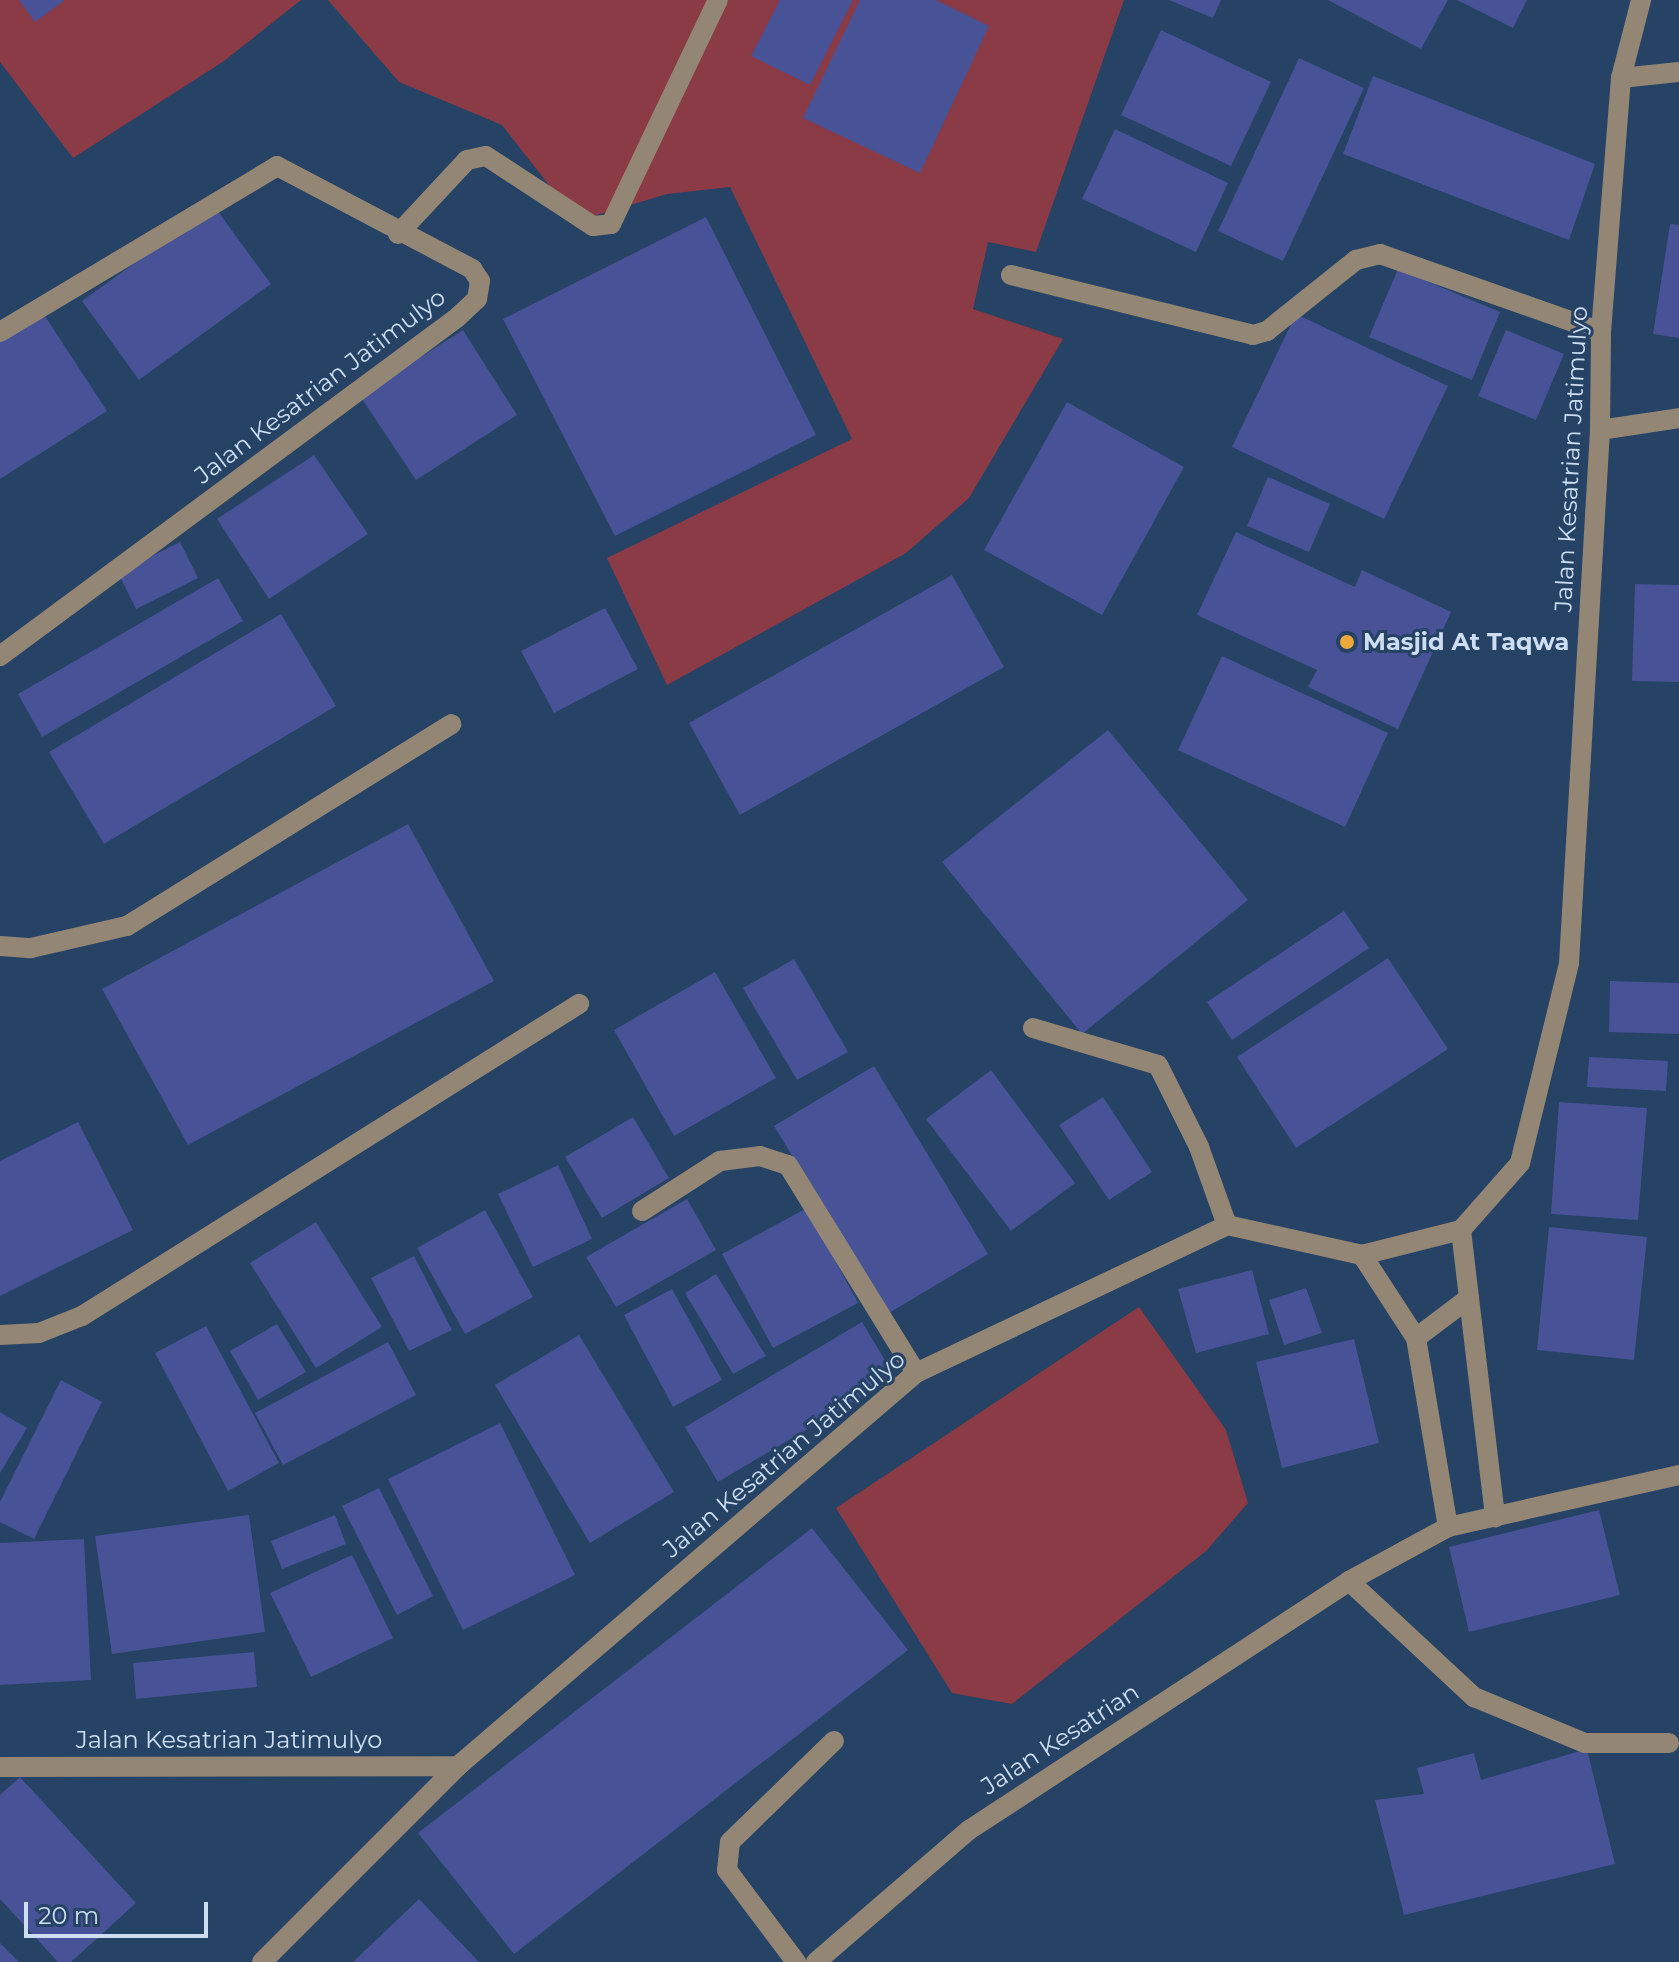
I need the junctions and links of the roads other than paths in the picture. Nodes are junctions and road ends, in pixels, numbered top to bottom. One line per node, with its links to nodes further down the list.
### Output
1 (718, 0): 5 (street)
2 (1641, 0): 4 (street, Jalan Kesatrian Jatimulyo)
3 (1679, 72): 4 (street)
4 (1621, 78): 8 (street, Jalan Kesatrian Jatimulyo)
5 (398, 234): 7 (street, Jalan Kesatrian Jatimulyo); 11 (street, Jalan Kesatrian Jatimulyo)
6 (1011, 275): 8 (street)
7 (0, 332)
8 (1601, 332): 10 (street, Jalan Kesatrian Jatimulyo)
9 (1679, 418): 10 (street)
10 (1600, 430): 18 (street, Jalan Kesatrian Jatimulyo)
11 (0, 656)
12 (451, 724): 13 (street)
13 (0, 946)
14 (579, 1004): 21 (street)
15 (1033, 1028): 17 (street)
16 (642, 1211): 23 (street)
17 (1227, 1225): 19 (street); 23 (street, Jalan Kesatrian Jatimulyo)
18 (1461, 1230): 19 (street); 20 (street)
19 (1362, 1255): 22 (street)
20 (1469, 1298): 22 (street); 25 (street)
21 (0, 1335)
22 (1416, 1338): 26 (street)
23 (916, 1373): 30 (street, Jalan Kesatrian Jatimulyo)
24 (1679, 1475): 25 (street, Jalan Kesatrian)
25 (1495, 1517): 26 (street, Jalan Kesatrian)
26 (1448, 1527): 27 (street, Jalan Kesatrian)
27 (1349, 1581): 29 (street); 34 (street, Jalan Kesatrian)
28 (834, 1741): 33 (street)
29 (1669, 1743)
30 (458, 1766): 31 (street, Jalan Kesatrian Jatimulyo); 32 (street, Jalan Kesatrian Jatimulyo)
31 (0, 1767)
32 (262, 1962)
33 (796, 1962)
34 (816, 1962)

